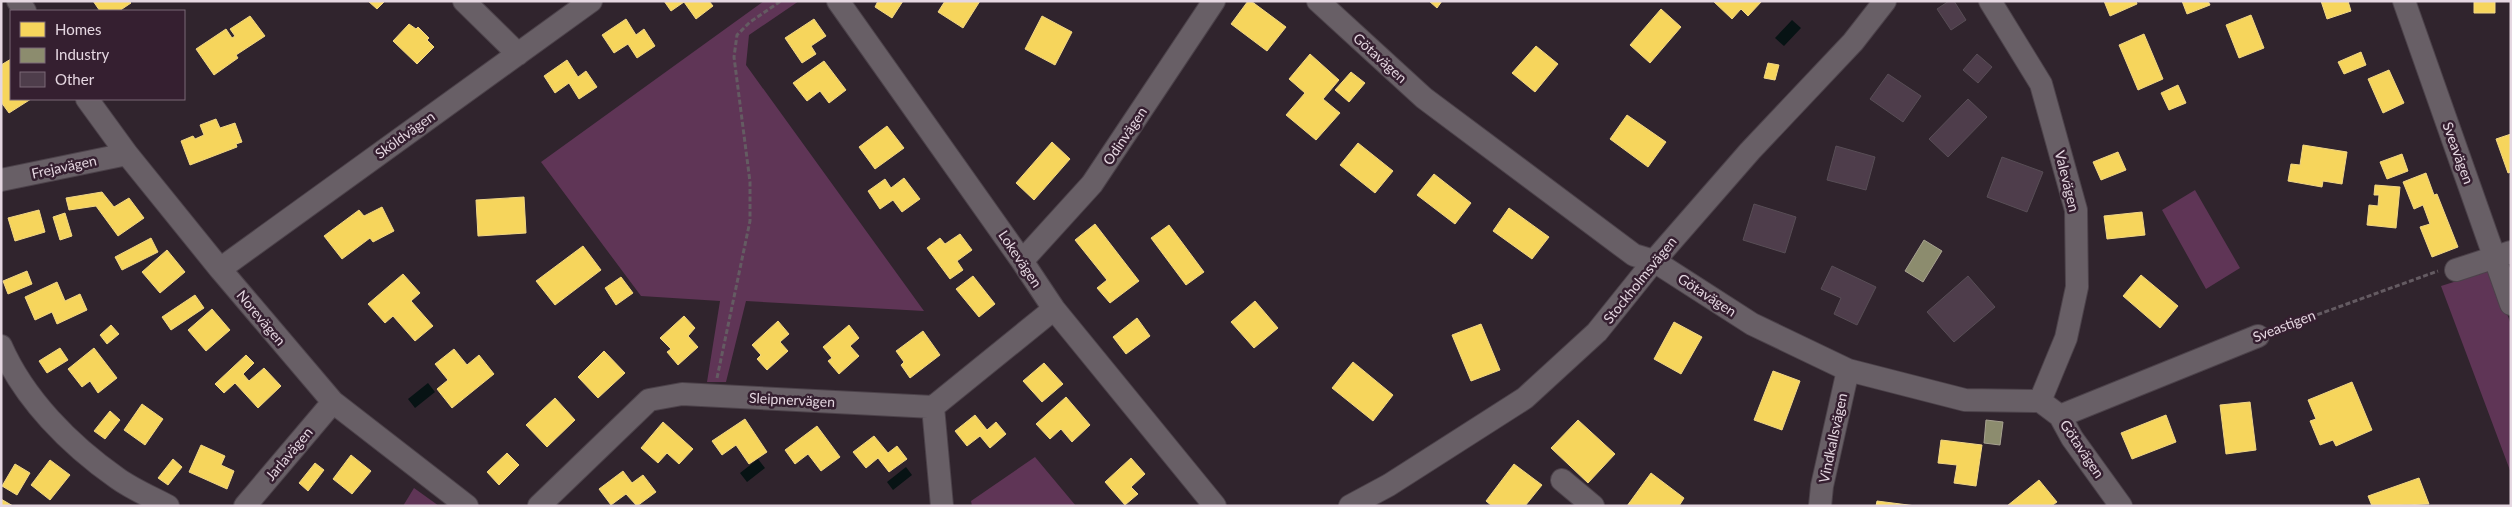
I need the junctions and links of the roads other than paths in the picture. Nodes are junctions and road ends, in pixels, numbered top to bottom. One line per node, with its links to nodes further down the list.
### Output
1 (464, 1): 9 (street)
2 (591, 1): 9 (street, Sköldvägen)
3 (838, 1): 15 (street, Lokevägen)
4 (1214, 1): 15 (street, Odinvägen)
5 (1318, 1): 14 (street, Götavägen)
6 (1885, 1): 14 (street, Stockholmsvägen)
7 (1990, 1): 24 (street, Valevägen)
8 (2404, 1): 13 (street, Sveavägen)
9 (518, 54): 16 (street, Sköldvägen)
10 (88, 100): 11 (street, Norevägen)
11 (127, 154): 12 (street, Frejavägen); 16 (street, Norevägen)
12 (1, 180)
13 (2503, 254): 17 (street); 18 (street, Sveavägen)
14 (1654, 260): 22 (street, Götavägen); 34 (street, Stockholmsvägen)
15 (1022, 261): 19 (street, Lokevägen)
16 (220, 269): 23 (street, Norevägen)
17 (2456, 270)
18 (2511, 304)
19 (1054, 309): 25 (street); 33 (street, Lokevägen)
20 (2258, 336): 26 (street, Sveastigen)
21 (1, 346): 28 (street)
22 (1848, 370): 24 (street, Götavägen); 36 (street, Vindkallsvägen)
23 (333, 402): 29 (street, Jarlavägen); 30 (street, Norevägen)
24 (2040, 402): 26 (street, Götavägen)
25 (933, 407): 31 (street, Sleipnervägen); 32 (street)
26 (2060, 416): 37 (street, Götavägen)
27 (1562, 480): 35 (street)
28 (168, 506)
29 (244, 506)
30 (467, 506)
31 (539, 506)
32 (942, 506)
33 (1215, 506)
34 (1350, 506)
35 (1593, 506)
36 (1820, 506)
37 (2121, 506)

